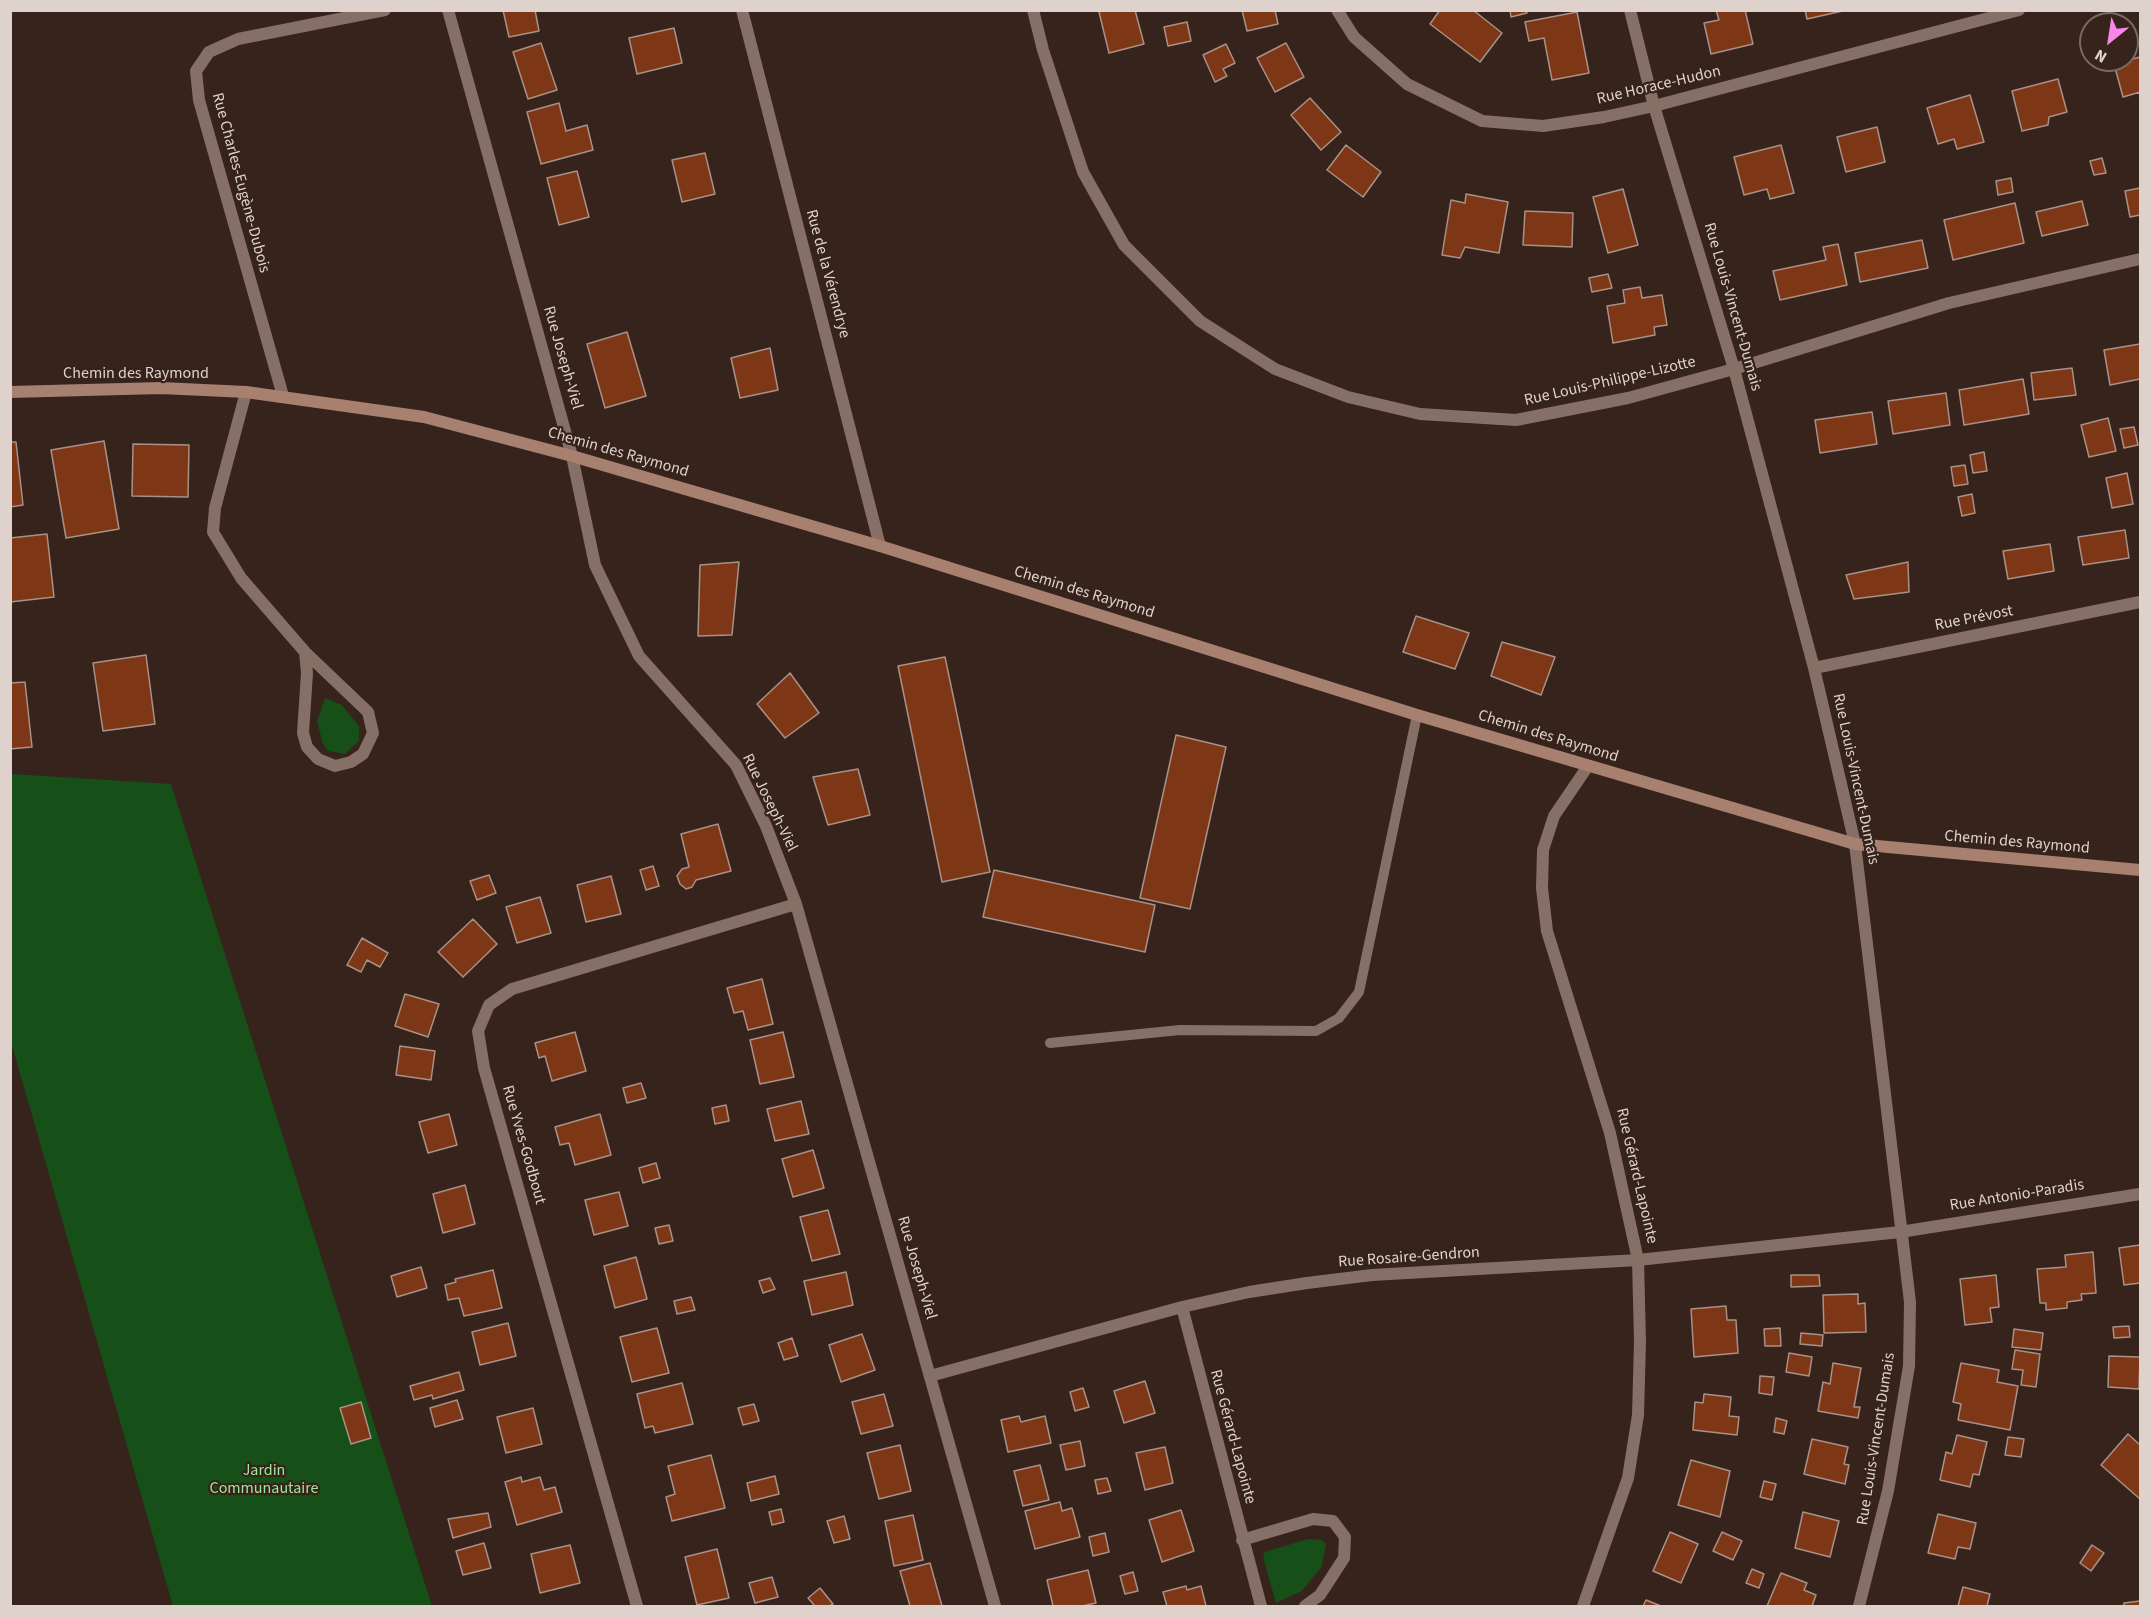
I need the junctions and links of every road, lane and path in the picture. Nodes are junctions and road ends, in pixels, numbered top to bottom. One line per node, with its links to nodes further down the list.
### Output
1 (385, 10): 13 (street, Rue Charles-Eugène-Dubois)
2 (448, 10): 14 (street, Rue Joseph-Viel)
3 (742, 10): 15 (street, Rue de la Vérendrye)
4 (1033, 10): 10 (street, Rue Louis-Philippe-Lizotte)
5 (1337, 10): 8 (street, Rue Horace-Hudon)
6 (1630, 10): 8 (street, Rue Louis-Vincent-Dumais)
7 (2019, 10): 8 (street, Rue Horace-Hudon)
8 (1654, 106): 10 (street, Rue Louis-Vincent-Dumais)
9 (2140, 259): 10 (street, Rue Louis-Philippe-Lizotte)
10 (1734, 369): 18 (street, Rue Louis-Vincent-Dumais)
11 (10, 392): 12 (street, Chemin des Raymond)
12 (246, 392): 13 (street, Chemin des Raymond); 17 (street)
13 (283, 396): 14 (street, Chemin des Raymond)
14 (572, 456): 15 (street, Chemin des Raymond); 23 (street, Rue Joseph-Viel)
15 (880, 546): 19 (street, Chemin des Raymond)
16 (2140, 602): 18 (street, Rue Prévost)
17 (304, 652): 17 (street)
18 (1814, 668): 21 (street, Rue Louis-Vincent-Dumais)
19 (1417, 715): 20 (street, Chemin des Raymond); 24 (lane)
20 (1588, 766): 21 (street, Chemin des Raymond); 27 (street, Rue Gérard-Lapointe)
21 (1855, 844): 22 (street, Chemin des Raymond); 26 (street, Rue Louis-Vincent-Dumais)
22 (2140, 870)
23 (796, 904): 29 (street, Rue Joseph-Viel); 31 (street, Rue Yves-Godbout)
24 (1050, 1043)
25 (2140, 1194): 26 (street, Rue Antonio-Paradis)
26 (1900, 1232): 27 (street, Rue Rosaire-Gendron); 36 (street, Rue Louis-Vincent-Dumais)
27 (1638, 1260): 28 (street, Rue Rosaire-Gendron); 35 (street, Rue Gérard-Lapointe)
28 (1182, 1308): 29 (street, Rue Rosaire-Gendron); 30 (street, Rue Gérard-Lapointe)
29 (930, 1376): 32 (street, Rue Joseph-Viel)
30 (1242, 1540): 33 (street, Rue Gérard-Lapointe); 34 (street)
31 (637, 1606)
32 (995, 1606)
33 (1261, 1606)
34 (1305, 1606)
35 (1582, 1606)
36 (1858, 1606)

